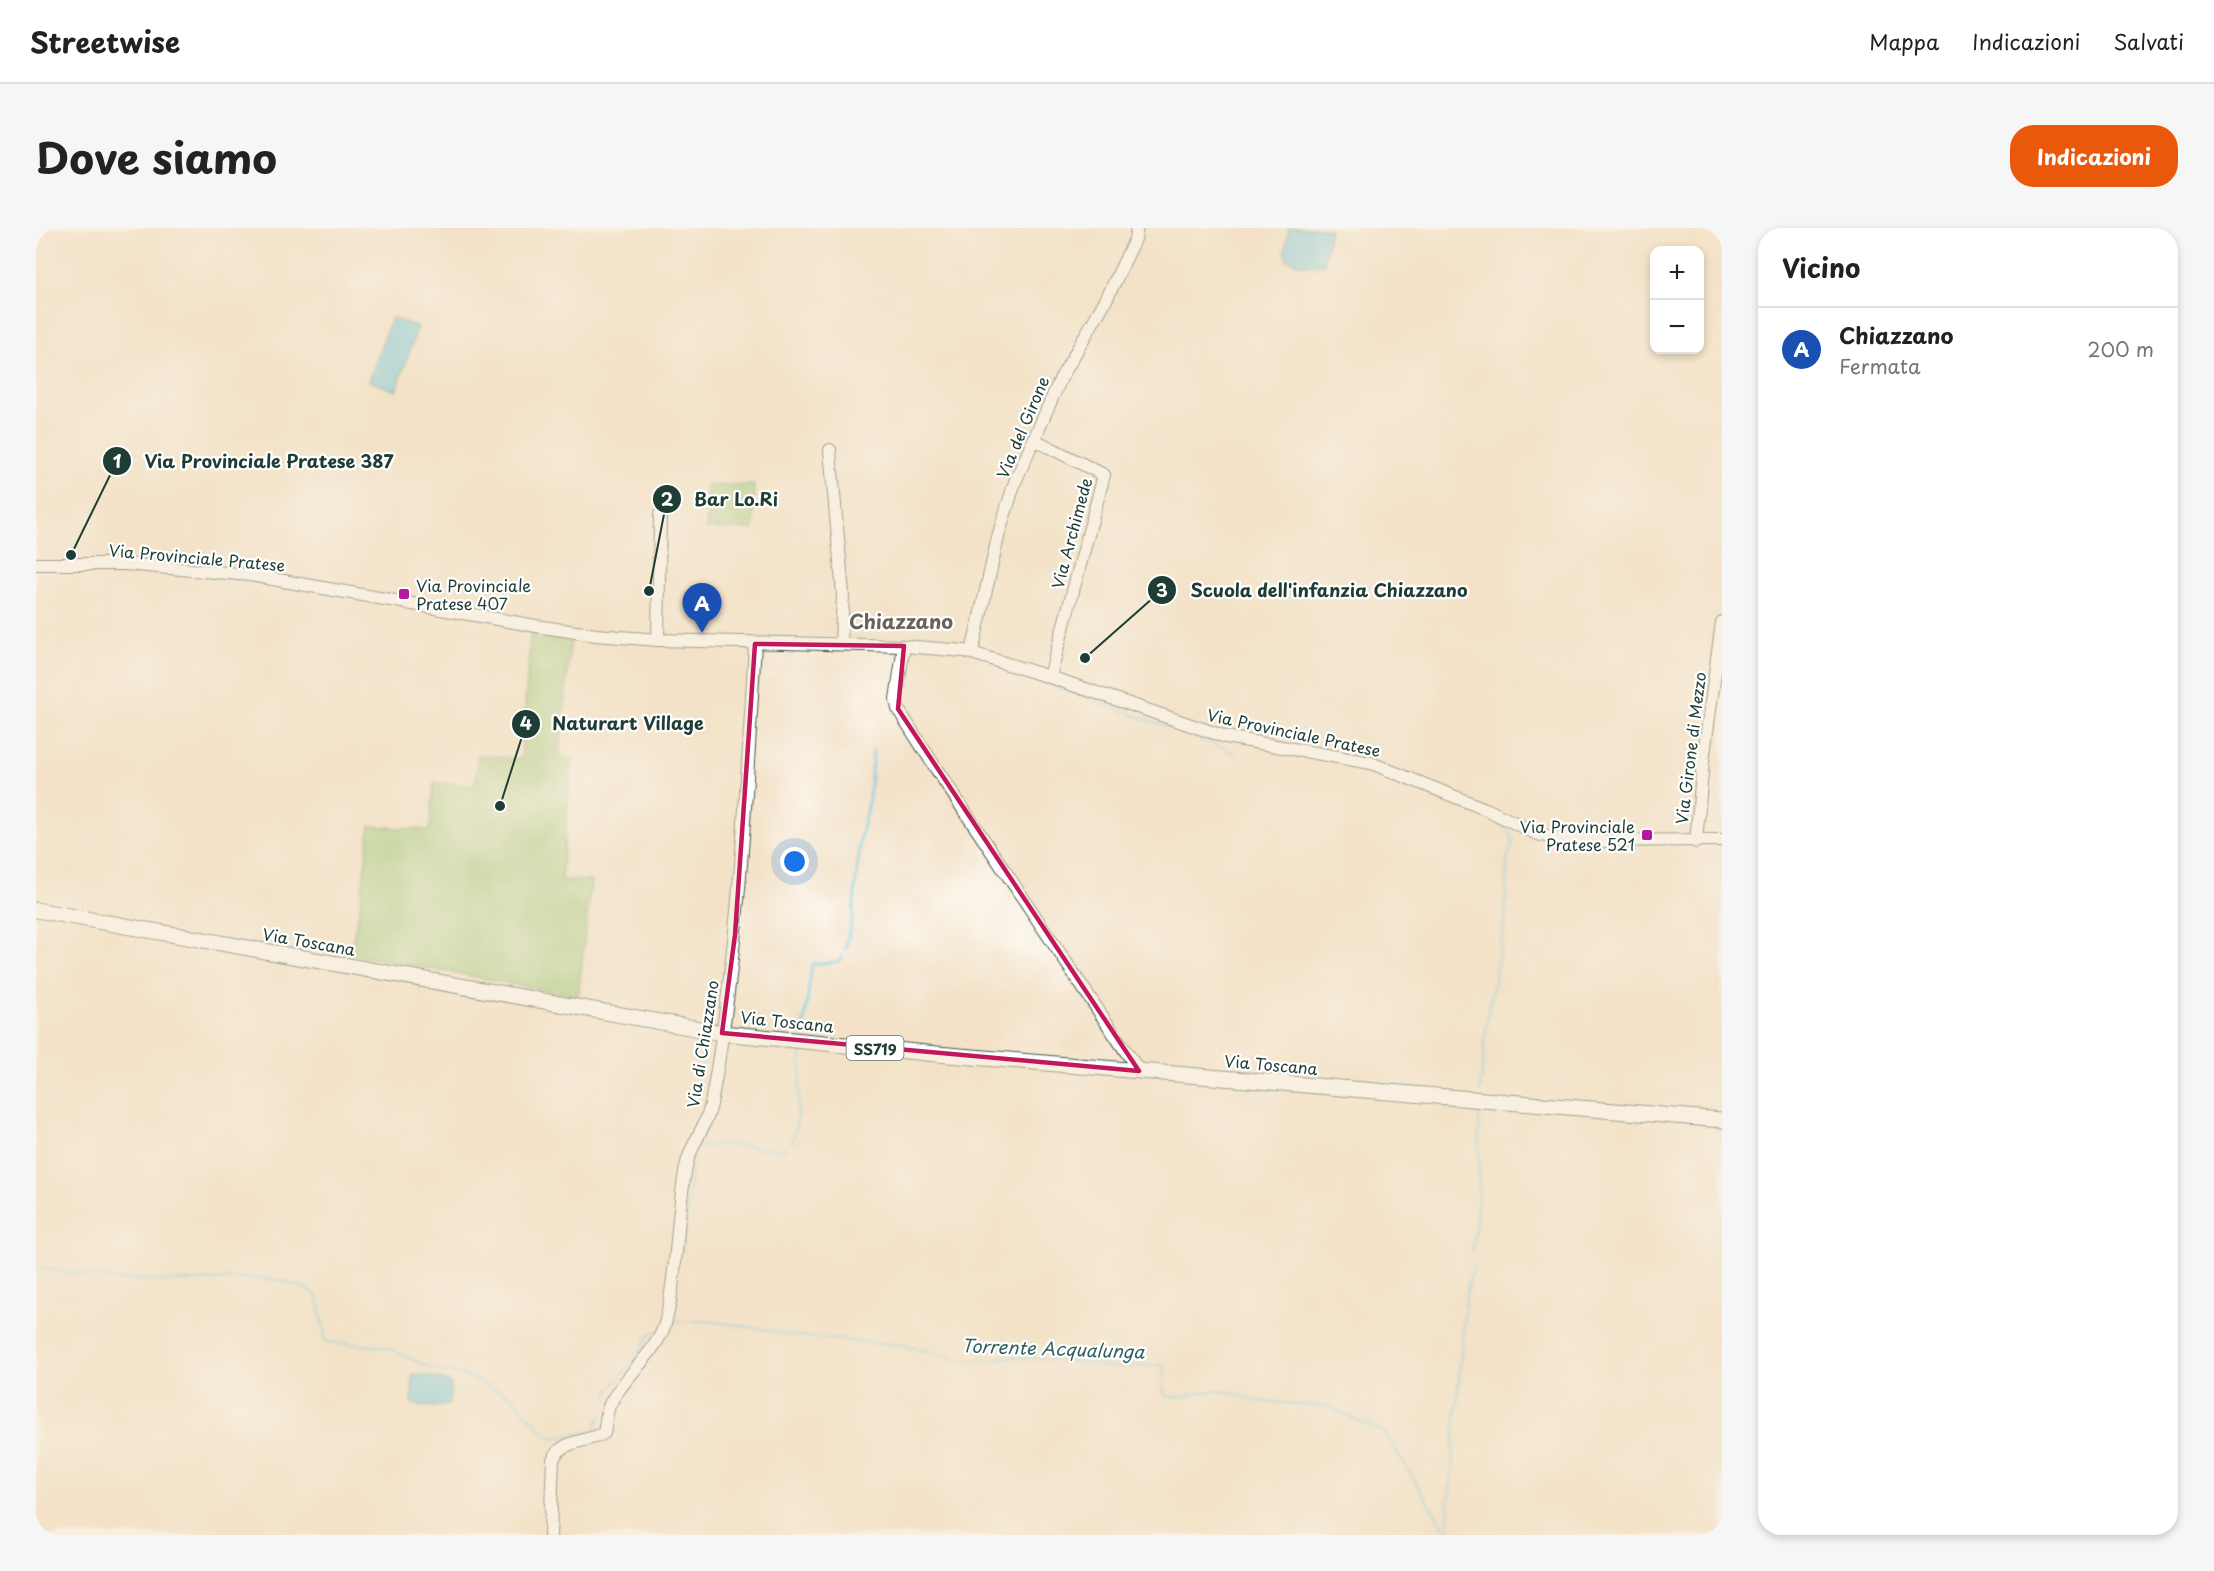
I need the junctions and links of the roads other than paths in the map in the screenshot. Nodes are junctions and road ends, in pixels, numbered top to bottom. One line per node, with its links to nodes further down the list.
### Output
1 (1137, 228): 2 (street, Via del Girone)
2 (1033, 439): 11 (street, Via del Girone); 12 (street, Via Archimede)
3 (831, 450): 9 (street)
4 (660, 514): 7 (street)
5 (36, 564): 7 (street, Via Provinciale Pratese)
6 (1722, 622): 14 (street, Via Girone di Mezzo)
7 (658, 640): 8 (street, Via Provinciale Pratese)
8 (755, 644): 9 (street, Via Provinciale Pratese); 16 (street, Via di Chiazzano)
9 (841, 644): 10 (street, Via Provinciale Pratese)
10 (904, 646): 11 (street, Via Provinciale Pratese); 17 (street)
11 (972, 652): 12 (street, Via Provinciale Pratese)
12 (1050, 677): 14 (street, Via Provinciale Pratese)
13 (1722, 840): 14 (street, Via Provinciale Pratese)
14 (1696, 842)
15 (36, 910): 16 (main road, Via Toscana / SS719)
16 (722, 1033): 17 (main road, Via Toscana / SS719); 19 (street, Via di Chiazzano)
17 (1140, 1071): 18 (main road, Via Toscana / SS719)
18 (1722, 1120)
19 (550, 1535)

